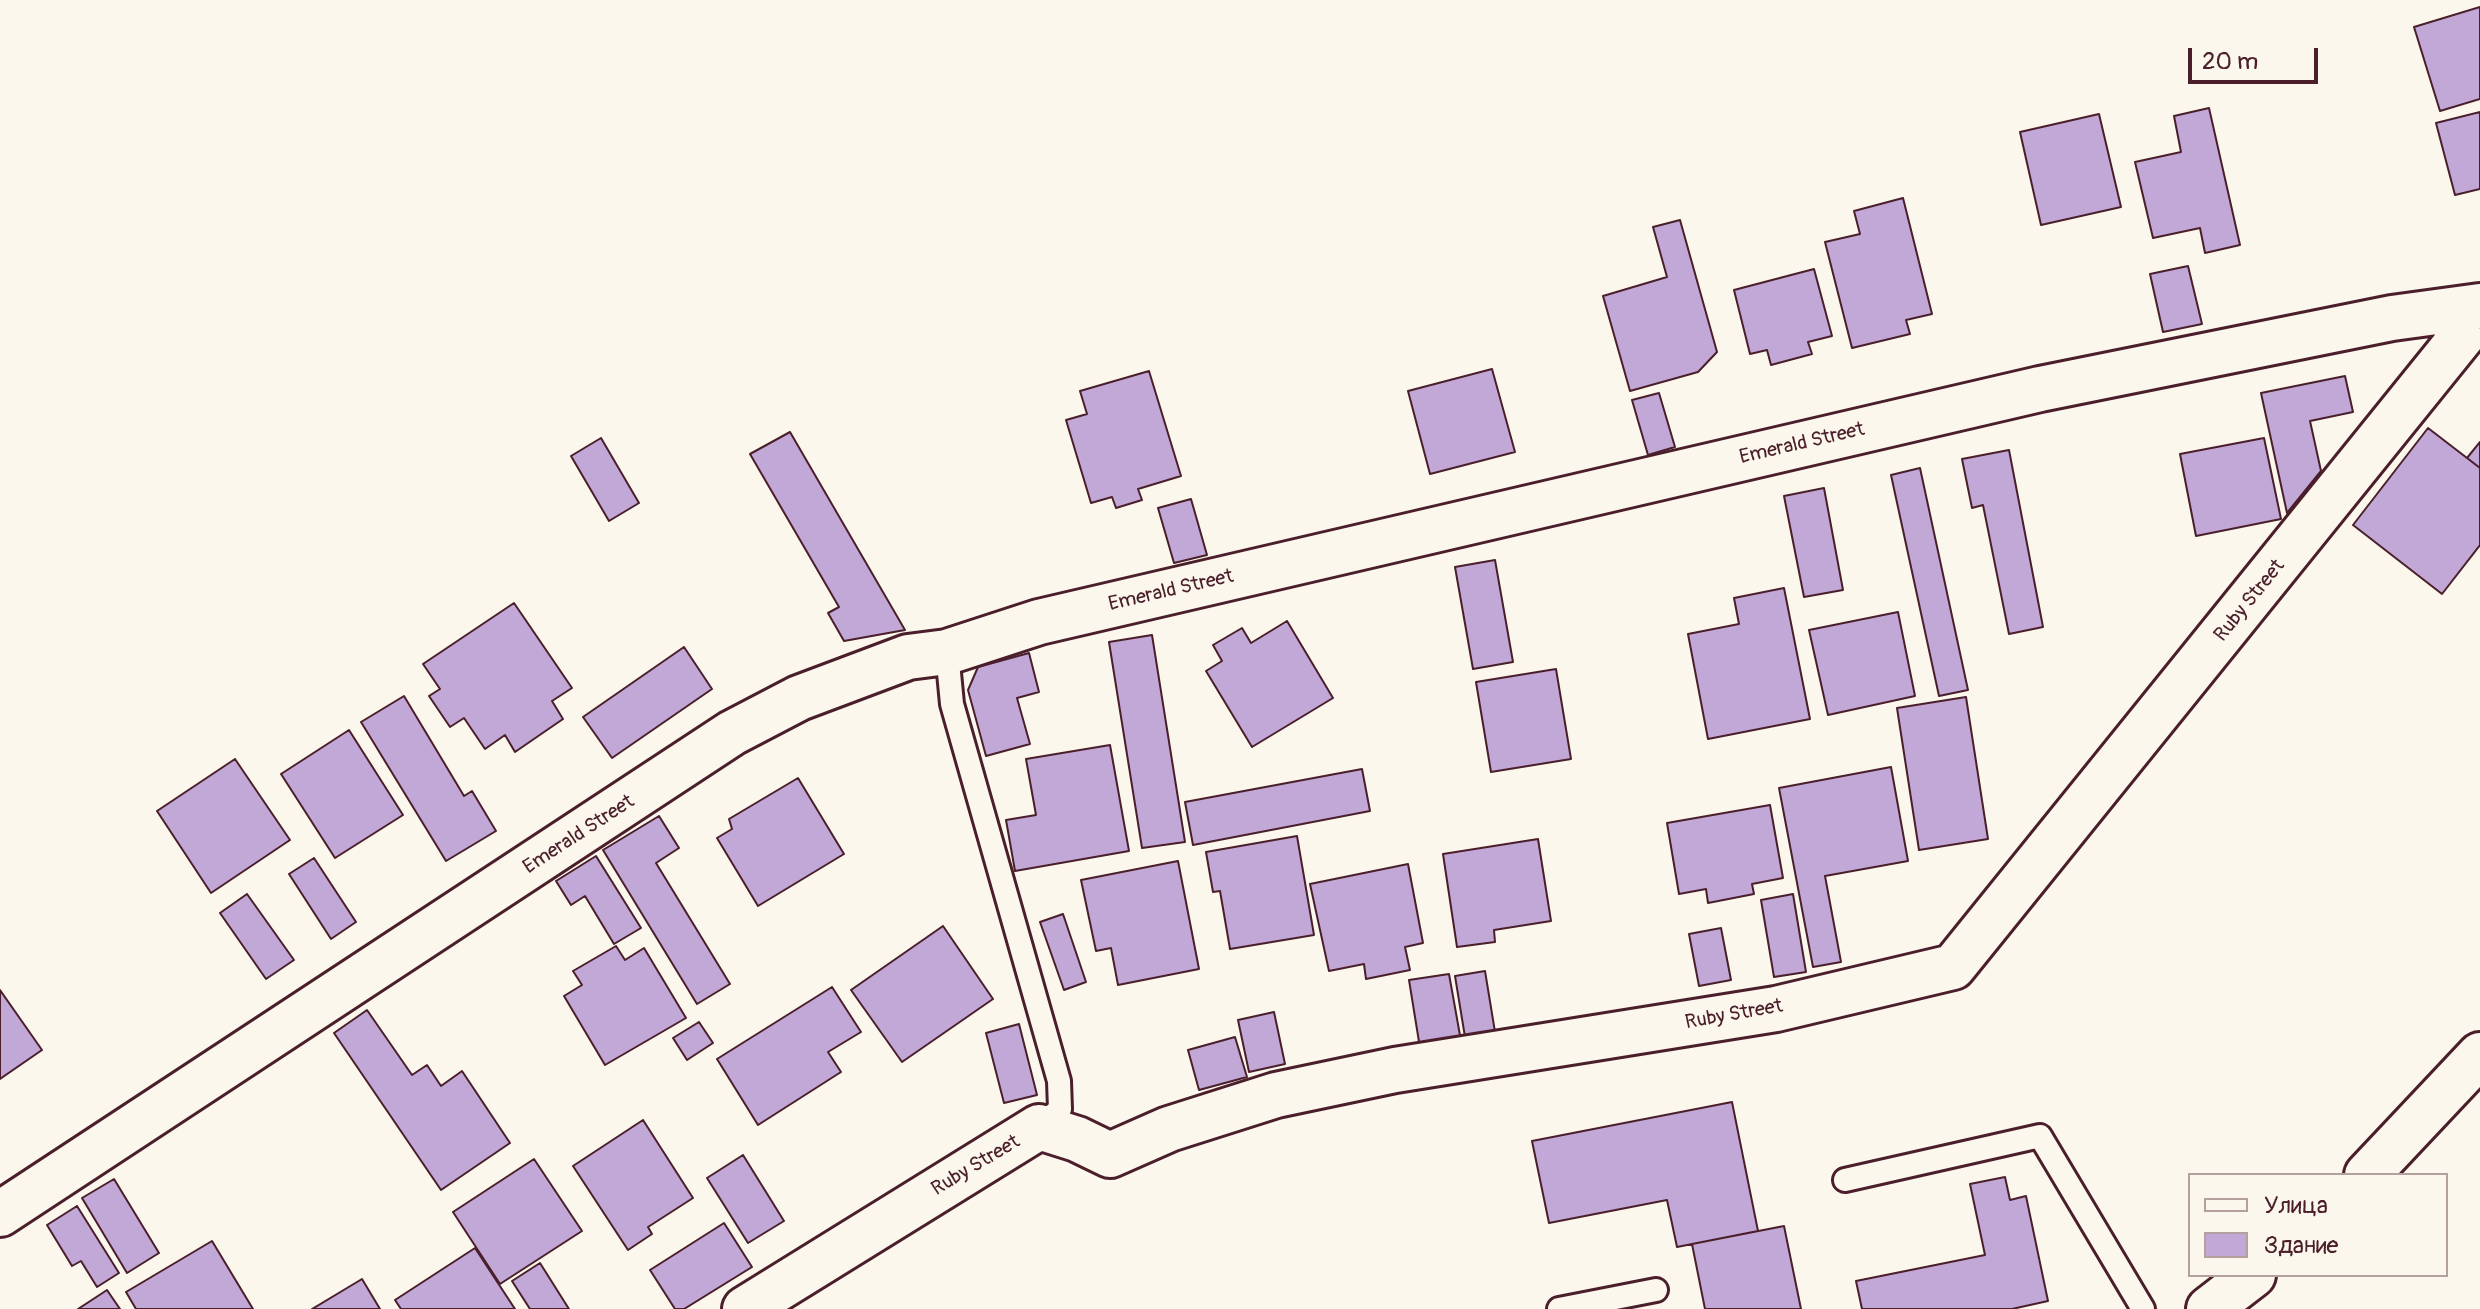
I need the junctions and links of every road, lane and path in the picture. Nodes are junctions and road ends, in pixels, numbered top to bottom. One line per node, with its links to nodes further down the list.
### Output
1 (2480, 306): 3 (street, Emerald Street)
2 (2480, 314): 5 (street, Ruby Street)
3 (947, 652): 5 (lane); 8 (street, Emerald Street)
4 (2480, 1055): 6 (street)
5 (1039, 1127): 11 (street, Ruby Street)
6 (2369, 1173)
7 (1845, 1180): 13 (lane)
8 (0, 1214)
9 (2250, 1277): 14 (street)
10 (1656, 1290): 12 (lane)
11 (745, 1309)
12 (1559, 1309)
13 (2143, 1309)
14 (2209, 1309)

